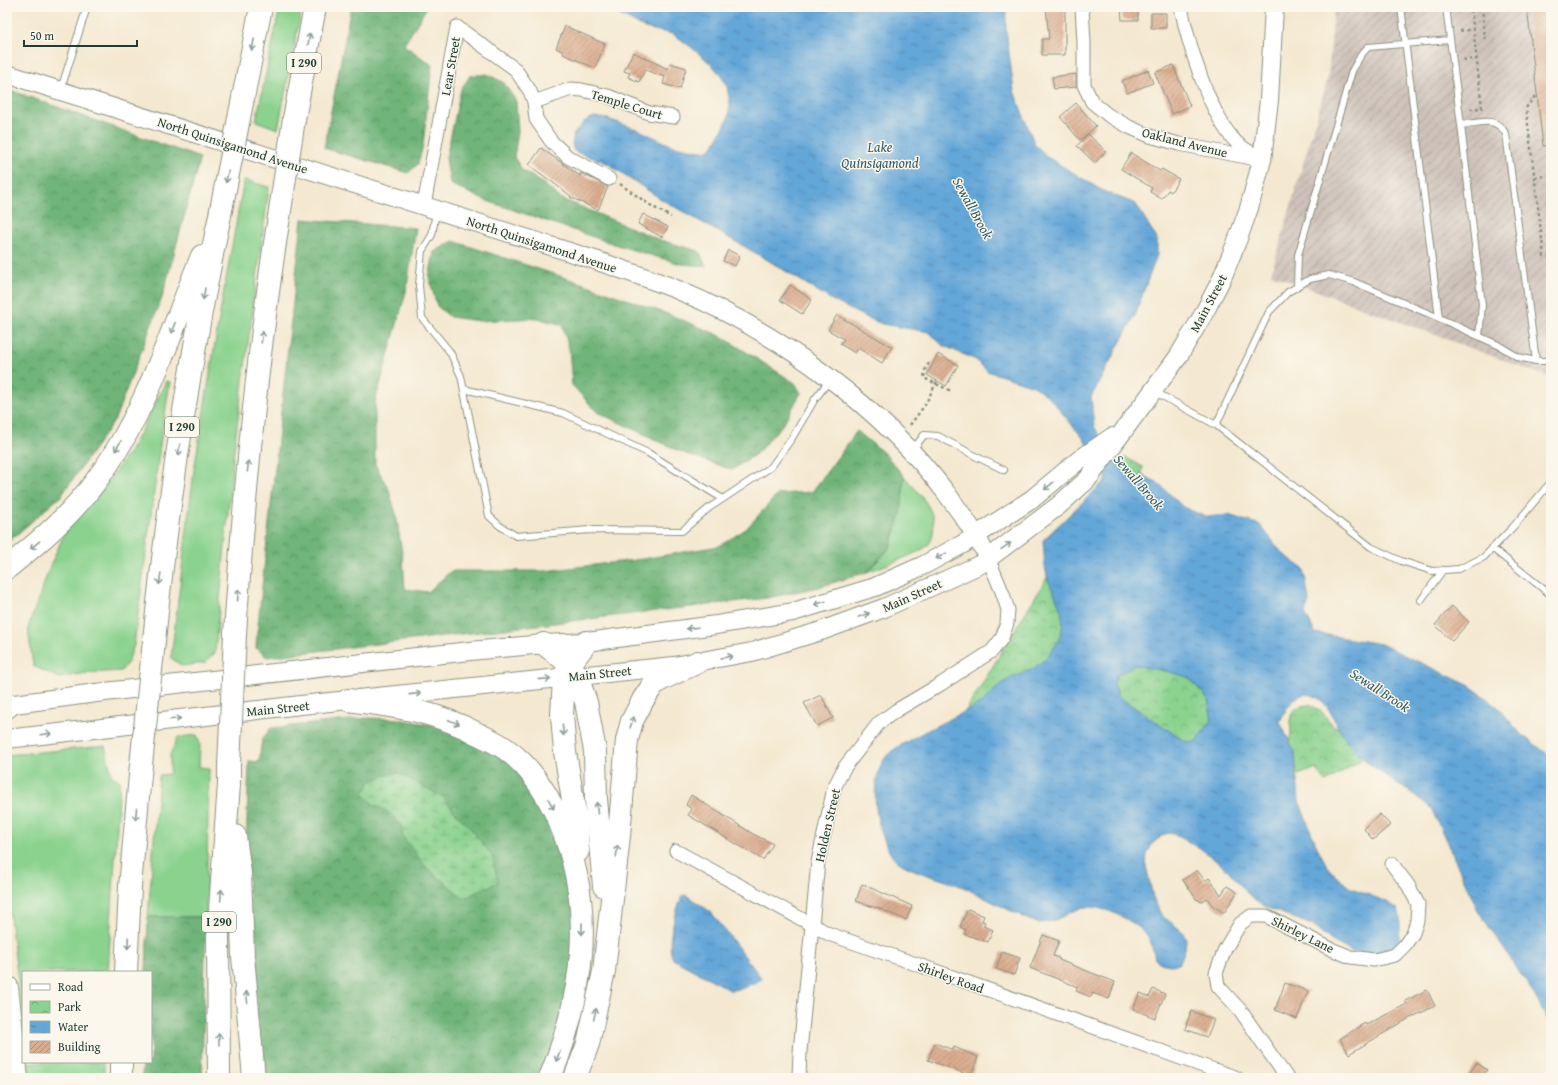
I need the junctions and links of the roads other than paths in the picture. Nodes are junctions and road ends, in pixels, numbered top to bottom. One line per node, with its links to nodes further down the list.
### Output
1 (87, 7): 12 (lane)
2 (261, 7): 19 (highway, I 290, one-way to 19, bridge)
3 (315, 7): 48 (highway, I 290, one-way to 3, bridge)
4 (1082, 7): 16 (street, Oakland Avenue)
5 (1181, 7): 16 (street)
6 (1274, 7): 16 (main road, Main Street)
7 (1402, 7): 10 (lane)
8 (1446, 9): 9 (lane)
9 (1450, 40): 10 (lane); 15 (lane)
10 (1406, 44): 20 (lane); 21 (lane)
11 (7, 74): 12 (main road, North Quinsigamond Avenue)
12 (60, 92): 18 (main road, North Quinsigamond Avenue)
13 (534, 102): 14 (street, Temple Court); 17 (street, Lear Street); 18 (street, Lear Street)
14 (673, 118)
15 (1462, 125): 22 (lane); 23 (lane)
16 (1262, 160): 27 (main road, Main Street)
17 (609, 179)
18 (430, 208): 25 (main road, North Quinsigamond Avenue); 26 (lane)
19 (220, 215): 37 (highway, one-way to 37); 54 (highway, I 290, one-way to 54, bridge)
20 (1297, 287): 21 (lane); 28 (lane)
21 (1439, 318): 22 (lane)
22 (1479, 336): 23 (lane)
23 (1536, 361): 24 (lane)
24 (1551, 361)
25 (830, 379): 30 (main road, North Quinsigamond Avenue); 33 (lane)
26 (464, 389): 33 (lane); 33 (lane)
27 (1153, 391): 28 (lane); 29 (main road, Main Street)
28 (1216, 425): 38 (lane)
29 (1123, 430): 34 (main road, Main Street, one-way to 34); 36 (main road, Main Street, one-way to 29)
30 (911, 452): 31 (lane); 34 (main road, North Quinsigamond Avenue)
31 (1004, 470)
32 (1551, 482): 35 (lane)
33 (723, 499)
34 (977, 536): 36 (main road, North Quinsigamond Avenue); 41 (main road, Main Street, one-way to 41)
35 (1492, 548): 38 (lane); 39 (lane)
36 (988, 558): 43 (main road, Main Street, one-way to 36); 52 (street, Holden Street)
37 (7, 568)
38 (1443, 570): 40 (lane)
39 (1551, 594)
40 (1421, 600)
41 (586, 642): 42 (main road, Main Street); 44 (highway)
42 (544, 644): 44 (highway); 46 (main road, Main Street)
43 (698, 662): 44 (main road, Main Street); 53 (highway, one-way to 43)
44 (570, 672): 45 (main road, Main Street, one-way to 44); 51 (highway, one-way to 51); 53 (highway, one-way to 44)
45 (348, 700): 47 (main road, Main Street, one-way to 45); 51 (highway, one-way to 51)
46 (8, 705)
47 (7, 739)
48 (229, 775): 59 (highway, I 290, one-way to 48); 60 (highway, one-way to 48)
49 (676, 851): 52 (street, Shirley Road)
50 (1392, 864): 65 (street, Shirley Lane)
51 (581, 900): 61 (highway, one-way to 61)
52 (813, 925): 63 (street, Holden Street); 64 (street, Shirley Road)
53 (606, 945): 62 (highway, one-way to 53)
54 (126, 971)
55 (7, 987): 57 (highway)
56 (122, 1063): 58 (highway)
57 (17, 1078)
58 (121, 1078)
59 (219, 1078)
60 (254, 1078)
61 (550, 1078)
62 (576, 1078)
63 (799, 1078)
64 (1237, 1078)
65 (1287, 1078)

